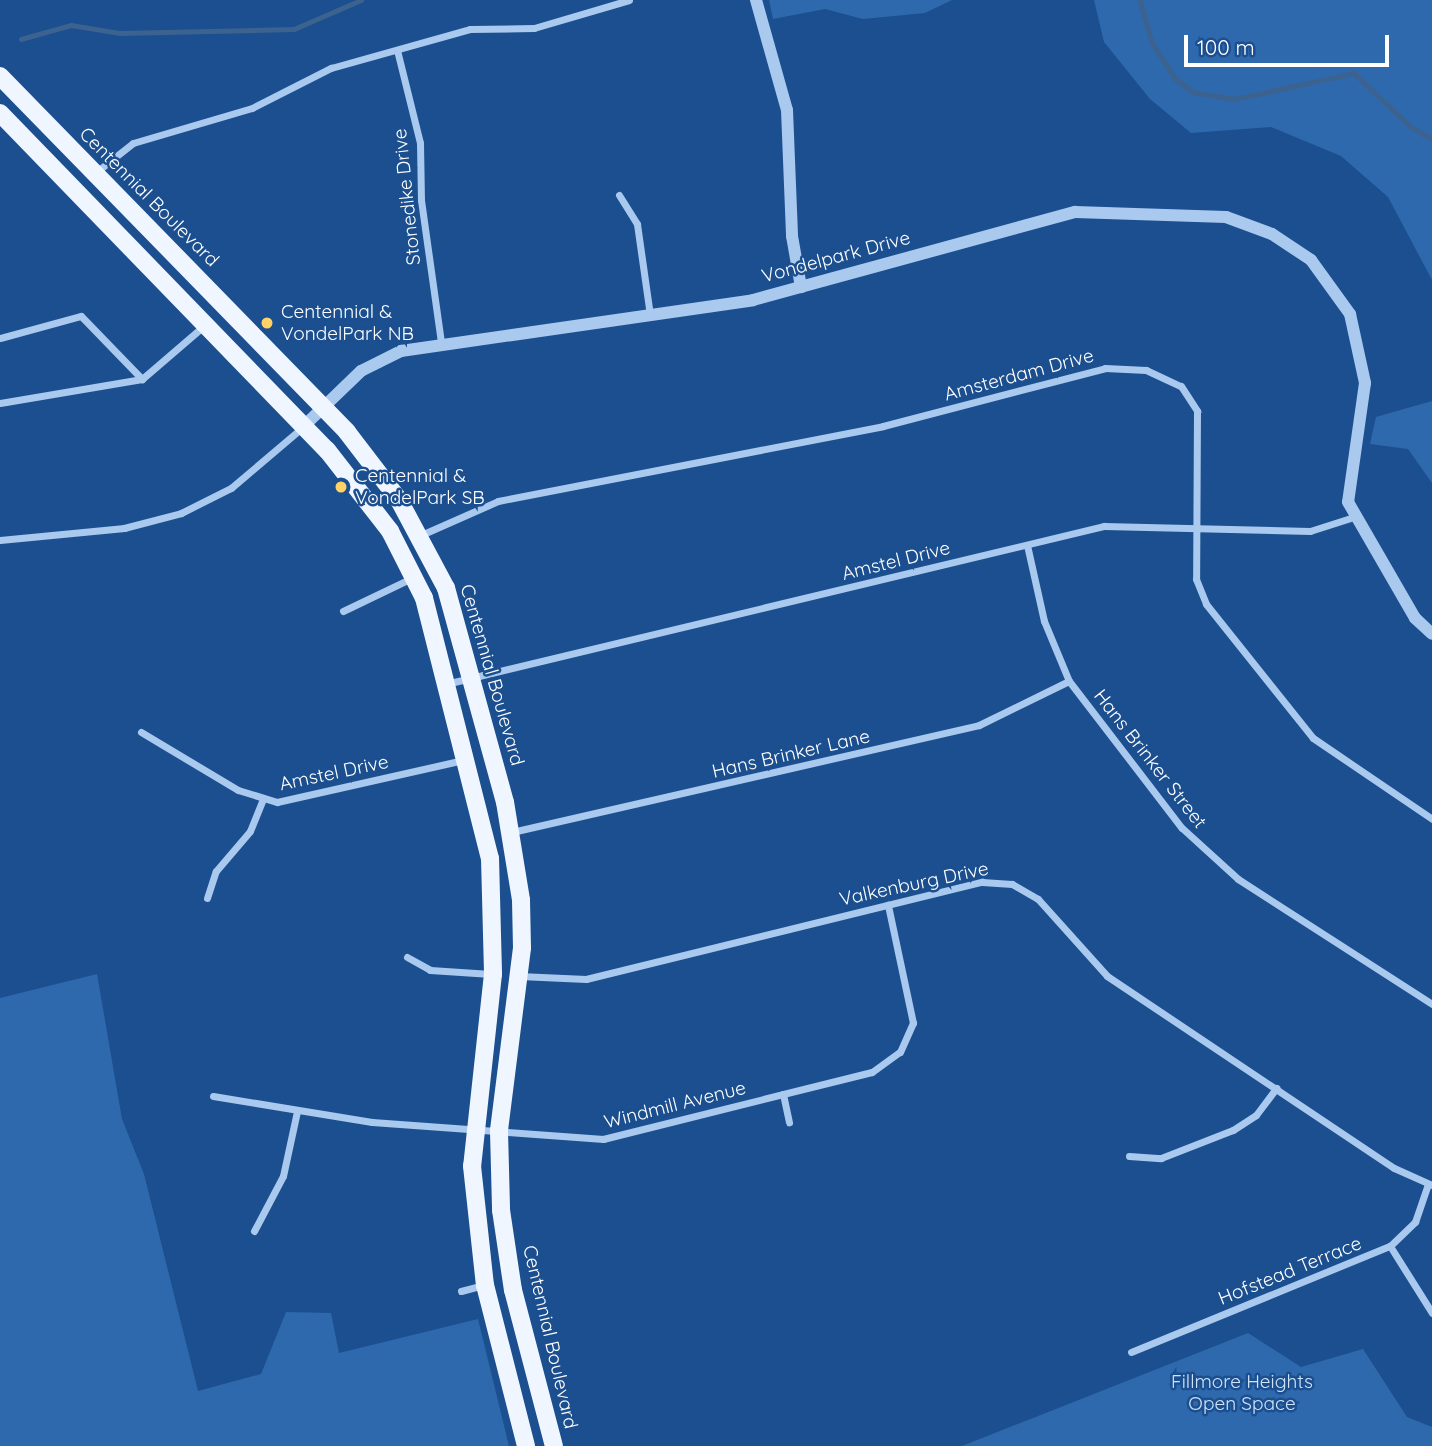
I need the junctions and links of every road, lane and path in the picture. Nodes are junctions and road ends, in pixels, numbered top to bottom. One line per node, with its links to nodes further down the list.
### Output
1 (629, 0): 3 (street)
2 (756, 0): 8 (street)
3 (397, 50): 6 (street); 12 (street, Stonedike Drive)
4 (0, 76): 6 (main road, Centennial Boulevard)
5 (0, 113): 10 (main road)
6 (95, 173): 15 (main road, Centennial Boulevard)
7 (619, 195): 9 (street)
8 (801, 287): 9 (street, Vondelpark Drive); 17 (street, Vondelpark Drive)
9 (650, 316): 12 (street, Vondelpark Drive)
10 (206, 324): 13 (street); 16 (main road)
11 (0, 338): 13 (street)
12 (441, 343): 15 (street, Vondelpark Drive)
13 (142, 379): 14 (street)
14 (0, 403)
15 (322, 406): 16 (street, Vondelpark Drive); 19 (main road, Centennial Boulevard)
16 (305, 425): 20 (street, Vondelpark Drive); 22 (main road)
17 (1353, 517): 18 (street, Amstel Drive); 24 (street, Vondelpark Drive)
18 (1196, 525): 19 (street, Amsterdam Drive); 21 (street, Amstel Drive); 31 (street, Amsterdam Drive)
19 (421, 536): 25 (main road, Centennial Boulevard)
20 (0, 540)
21 (1027, 545): 25 (street, Amstel Drive); 26 (street, Hans Brinker Street)
22 (415, 576): 23 (street); 27 (main road)
23 (343, 611)
24 (1432, 634)
25 (475, 679): 27 (street, Amstel Drive); 32 (main road, Centennial Boulevard)
26 (1069, 681): 32 (street, Hans Brinker Lane); 38 (street, Hans Brinker Street)
27 (450, 684): 29 (main road)
28 (141, 732): 30 (street, Amstel Drive)
29 (467, 759): 30 (street, Amstel Drive); 36 (main road)
30 (262, 800): 33 (street)
31 (1432, 819)
32 (512, 832): 37 (main road, Centennial Boulevard)
33 (206, 898)
34 (888, 905): 37 (street, Valkenburg Drive); 39 (street, Valkenburg Drive); 40 (street, Windmill Avenue)
35 (407, 957): 36 (street)
36 (493, 974): 44 (main road)
37 (519, 976): 45 (main road, Centennial Boulevard)
38 (1432, 1004)
39 (1276, 1088): 46 (street); 47 (street, Valkenburg Drive)
40 (782, 1094): 43 (street); 45 (street, Windmill Avenue)
41 (213, 1096): 42 (street, Windmill Avenue)
42 (298, 1111): 44 (street, Windmill Avenue); 48 (street)
43 (789, 1122)
44 (473, 1130): 45 (street, Windmill Avenue); 50 (main road)
45 (499, 1131): 55 (main road, Centennial Boulevard)
46 (1129, 1156)
47 (1430, 1185): 49 (street, Hofstead Terrace)
48 (254, 1231)
49 (1390, 1246): 52 (street); 53 (street, Hofstead Terrace)
50 (485, 1285): 51 (street); 54 (main road)
51 (461, 1291)
52 (1432, 1313)
53 (1131, 1352)
54 (526, 1446)
55 (554, 1446)

